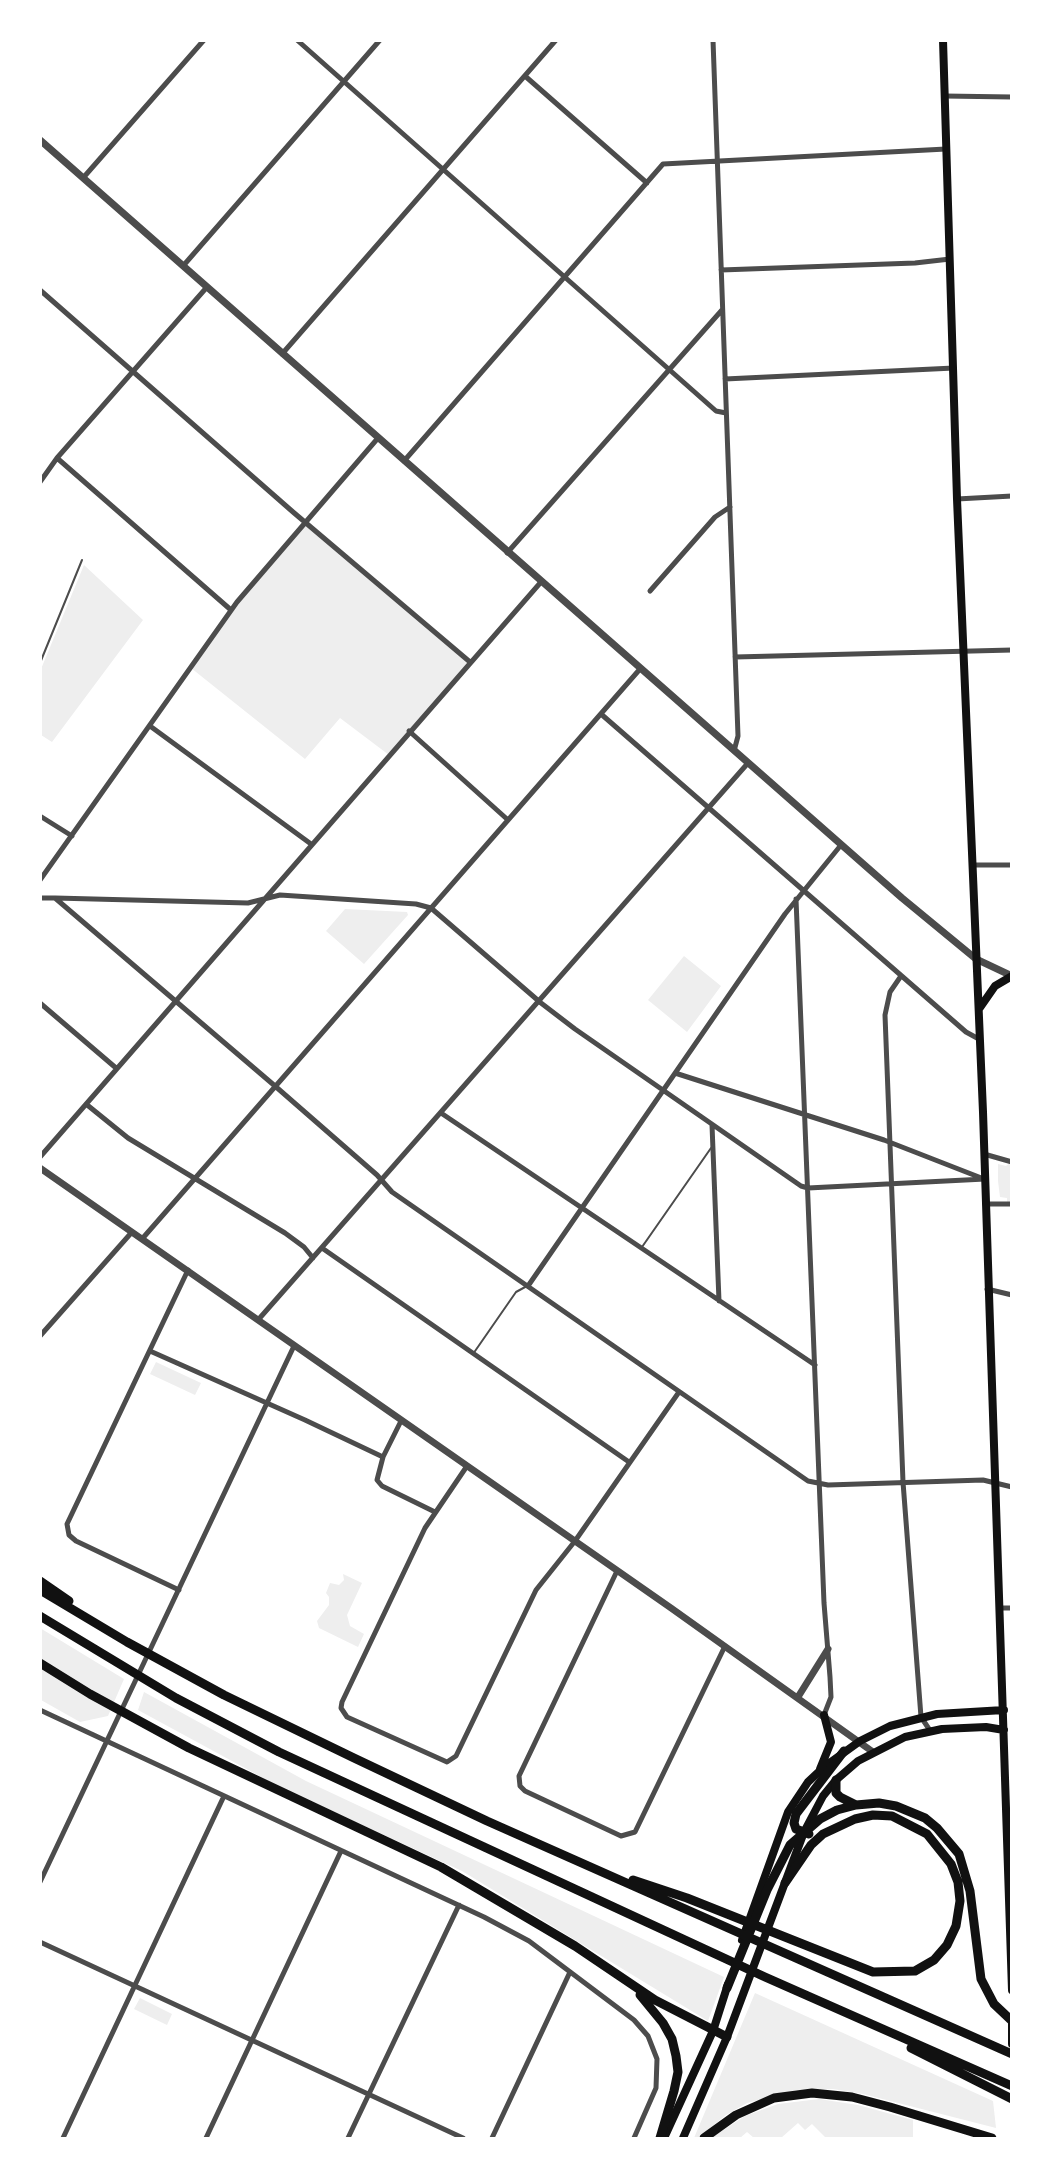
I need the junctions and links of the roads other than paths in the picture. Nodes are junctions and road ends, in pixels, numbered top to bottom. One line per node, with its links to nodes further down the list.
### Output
1 (204, 40): 15 (street)
2 (297, 40): 8 (street)
3 (380, 40): 8 (street)
4 (556, 40): 7 (street)
5 (712, 40): 13 (street)
6 (943, 40): 9 (main road)
7 (525, 76): 14 (street); 16 (street)
8 (343, 82): 14 (street); 18 (street)
9 (945, 96): 10 (street); 12 (main road)
10 (1011, 98)
11 (40, 140): 15 (street)
12 (946, 149): 13 (street); 17 (main road)
13 (717, 161): 16 (street); 19 (street)
14 (443, 170): 20 (street); 24 (street)
15 (84, 178): 18 (street)
16 (647, 183): 20 (street)
17 (950, 259): 19 (street); 25 (main road)
18 (183, 266): 21 (street)
19 (721, 270): 23 (street)
20 (565, 277): 26 (street); 32 (street)
21 (207, 287): 24 (street); 27 (street)
22 (40, 290): 27 (street)
23 (722, 309): 26 (street); 28 (street)
24 (282, 354): 30 (street)
25 (954, 368): 28 (street); 35 (main road)
26 (669, 370): 29 (street); 38 (street)
27 (133, 371): 31 (street); 37 (street)
28 (725, 378): 29 (street)
29 (726, 413): 36 (street)
30 (378, 438): 32 (street); 37 (street)
31 (57, 458): 33 (street); 42 (street)
32 (404, 461): 38 (street)
33 (40, 482)
34 (1011, 496): 35 (street)
35 (957, 499): 44 (main road)
36 (730, 507): 41 (street); 45 (street)
37 (306, 521): 42 (street); 46 (street)
38 (507, 552): 40 (street)
39 (82, 560): 47 (lane)
40 (540, 582): 46 (street); 48 (street)
41 (650, 591)
42 (231, 610): 50 (street)
43 (1011, 650): 44 (street)
44 (964, 651): 45 (street); 60 (main road)
45 (735, 657): 52 (street)
46 (470, 662): 51 (street)
47 (40, 663)
48 (640, 669): 49 (street); 52 (street)
49 (601, 714): 54 (street); 56 (street)
50 (150, 726): 57 (street); 58 (street)
51 (410, 731): 56 (street); 58 (street)
52 (734, 751): 53 (street)
53 (748, 763): 54 (street); 59 (street)
54 (709, 808): 63 (street); 73 (street)
55 (40, 816): 57 (street)
56 (508, 820): 68 (street)
57 (72, 836): 62 (street)
58 (311, 844): 66 (street)
59 (841, 845): 63 (street); 69 (street)
60 (973, 865): 61 (street); 69 (main road)
61 (1011, 865)
62 (40, 880)
63 (803, 890): 67 (street); 70 (street)
64 (40, 898): 65 (street)
65 (55, 898): 66 (street); 72 (street)
66 (264, 898): 68 (street); 72 (street)
67 (796, 899): 78 (street); 83 (street)
68 (431, 908): 73 (street); 79 (street)
69 (976, 959): 71 (street); 75 (main road)
70 (901, 976): 76 (street); 85 (street)
71 (1011, 976): 75 (main road)
72 (174, 1000): 77 (street); 79 (street)
73 (539, 1001): 80 (street); 82 (street)
74 (40, 1003): 77 (street)
75 (979, 1009): 76 (main road)
76 (980, 1035): 87 (main road)
77 (116, 1068): 81 (street)
78 (675, 1073): 80 (street); 83 (street)
79 (275, 1086): 91 (street); 93 (street)
80 (663, 1090): 84 (street); 98 (street)
81 (86, 1104): 88 (street); 91 (street)
82 (441, 1113): 93 (street); 98 (street)
83 (805, 1115): 85 (street); 95 (street)
84 (712, 1125): 86 (street); 95 (street)
85 (890, 1142): 92 (street); 94 (street)
86 (713, 1146): 102 (lane); 108 (street)
87 (984, 1154): 89 (street); 92 (main road)
88 (40, 1156)
89 (1011, 1162)
90 (40, 1168): 99 (street)
91 (194, 1179): 100 (street); 103 (street)
92 (985, 1179): 94 (street); 96 (main road)
93 (381, 1181): 101 (street); 105 (street)
94 (892, 1184): 95 (street); 121 (street)
95 (808, 1188): 114 (street)
96 (985, 1204): 97 (street); 106 (main road)
97 (1011, 1204)
98 (580, 1209): 102 (street); 105 (street)
99 (132, 1232): 100 (street); 110 (street)
100 (142, 1239): 104 (street)
101 (322, 1248): 103 (street); 113 (street)
102 (640, 1249): 108 (street)
103 (313, 1258): 109 (street)
104 (188, 1270): 109 (street); 112 (street)
105 (528, 1286): 113 (lane); 115 (street)
106 (987, 1288): 107 (street); 123 (main road)
107 (1011, 1295)
108 (719, 1301): 114 (street)
109 (258, 1320): 111 (street)
110 (40, 1336)
111 (294, 1346): 116 (street); 117 (street)
112 (150, 1351): 116 (street); 130 (street)
113 (473, 1353): 119 (street)
114 (815, 1365): 122 (street)
115 (679, 1392): 119 (street); 122 (street)
116 (266, 1405): 118 (street); 130 (street)
117 (401, 1420): 118 (street); 120 (street)
118 (383, 1457): 125 (street)
119 (629, 1462): 126 (street)
120 (467, 1466): 125 (street); 126 (street)
121 (903, 1482): 122 (street); 123 (street); 142 (street)
122 (820, 1484): 136 (street)
123 (994, 1484): 124 (street); 131 (main road)
124 (1011, 1487)
125 (435, 1512): 126 (street)
126 (575, 1541): 127 (street)
127 (617, 1571): 135 (street); 135 (street)
128 (40, 1581): 134 (highway)
129 (40, 1590): 134 (highway)
130 (179, 1590): 146 (street)
131 (999, 1608): 132 (street); 140 (main road)
132 (1011, 1608)
133 (40, 1617): 174 (highway)
134 (127, 1642): 157 (highway)
135 (725, 1646): 138 (street)
136 (828, 1649): 138 (street); 141 (street)
137 (40, 1663): 164 (highway)
138 (798, 1697): 141 (street)
139 (40, 1710): 146 (street)
140 (1004, 1710): 142 (main road); 143 (main road)
141 (824, 1715): 145 (street); 149 (main road)
142 (921, 1717): 144 (street); 145 (main road)
143 (1008, 1730): 144 (main road); 155 (main road)
144 (931, 1731): 148 (main road)
145 (860, 1741): 147 (main road); 148 (street)
146 (107, 1742): 151 (street); 158 (street)
147 (844, 1751): 149 (main road); 153 (highway)
148 (873, 1752): 150 (main road)
149 (818, 1773): 166 (main road)
150 (836, 1780): 152 (highway); 153 (main road)
151 (224, 1796): 156 (street); 165 (street)
152 (856, 1805): 153 (highway); 168 (highway)
153 (804, 1832): 154 (highway); 159 (main road); 166 (highway)
154 (823, 1834): 157 (highway); 159 (highway)
155 (1009, 1839): 162 (main road)
156 (341, 1851): 160 (street); 171 (street)
157 (576, 1860): 173 (highway)
158 (40, 1882)
159 (785, 1883): 170 (main road)
160 (459, 1905): 163 (street); 176 (street)
161 (40, 1942): 165 (street)
162 (1011, 1952): 167 (main road)
163 (570, 1972): 182 (street); 183 (street)
164 (626, 1981): 169 (highway); 184 (highway)
165 (134, 1986): 171 (street); 178 (street)
166 (727, 1988): 169 (main road)
167 (1011, 1990)
168 (1011, 2022): 172 (main road)
169 (713, 2031): 170 (highway); 184 (main road)
170 (727, 2037): 185 (main road)
171 (252, 2040): 176 (street); 179 (street)
172 (1011, 2044)
173 (1011, 2054)
174 (968, 2072): 175 (highway); 177 (highway)
175 (1011, 2086)
176 (369, 2095): 180 (street); 181 (street)
177 (1011, 2099)
178 (63, 2139)
179 (206, 2139)
180 (348, 2139)
181 (463, 2139)
182 (492, 2139)
183 (634, 2139)
184 (662, 2139)
185 (683, 2139)
186 (704, 2139): 187 (highway)
187 (992, 2139)

